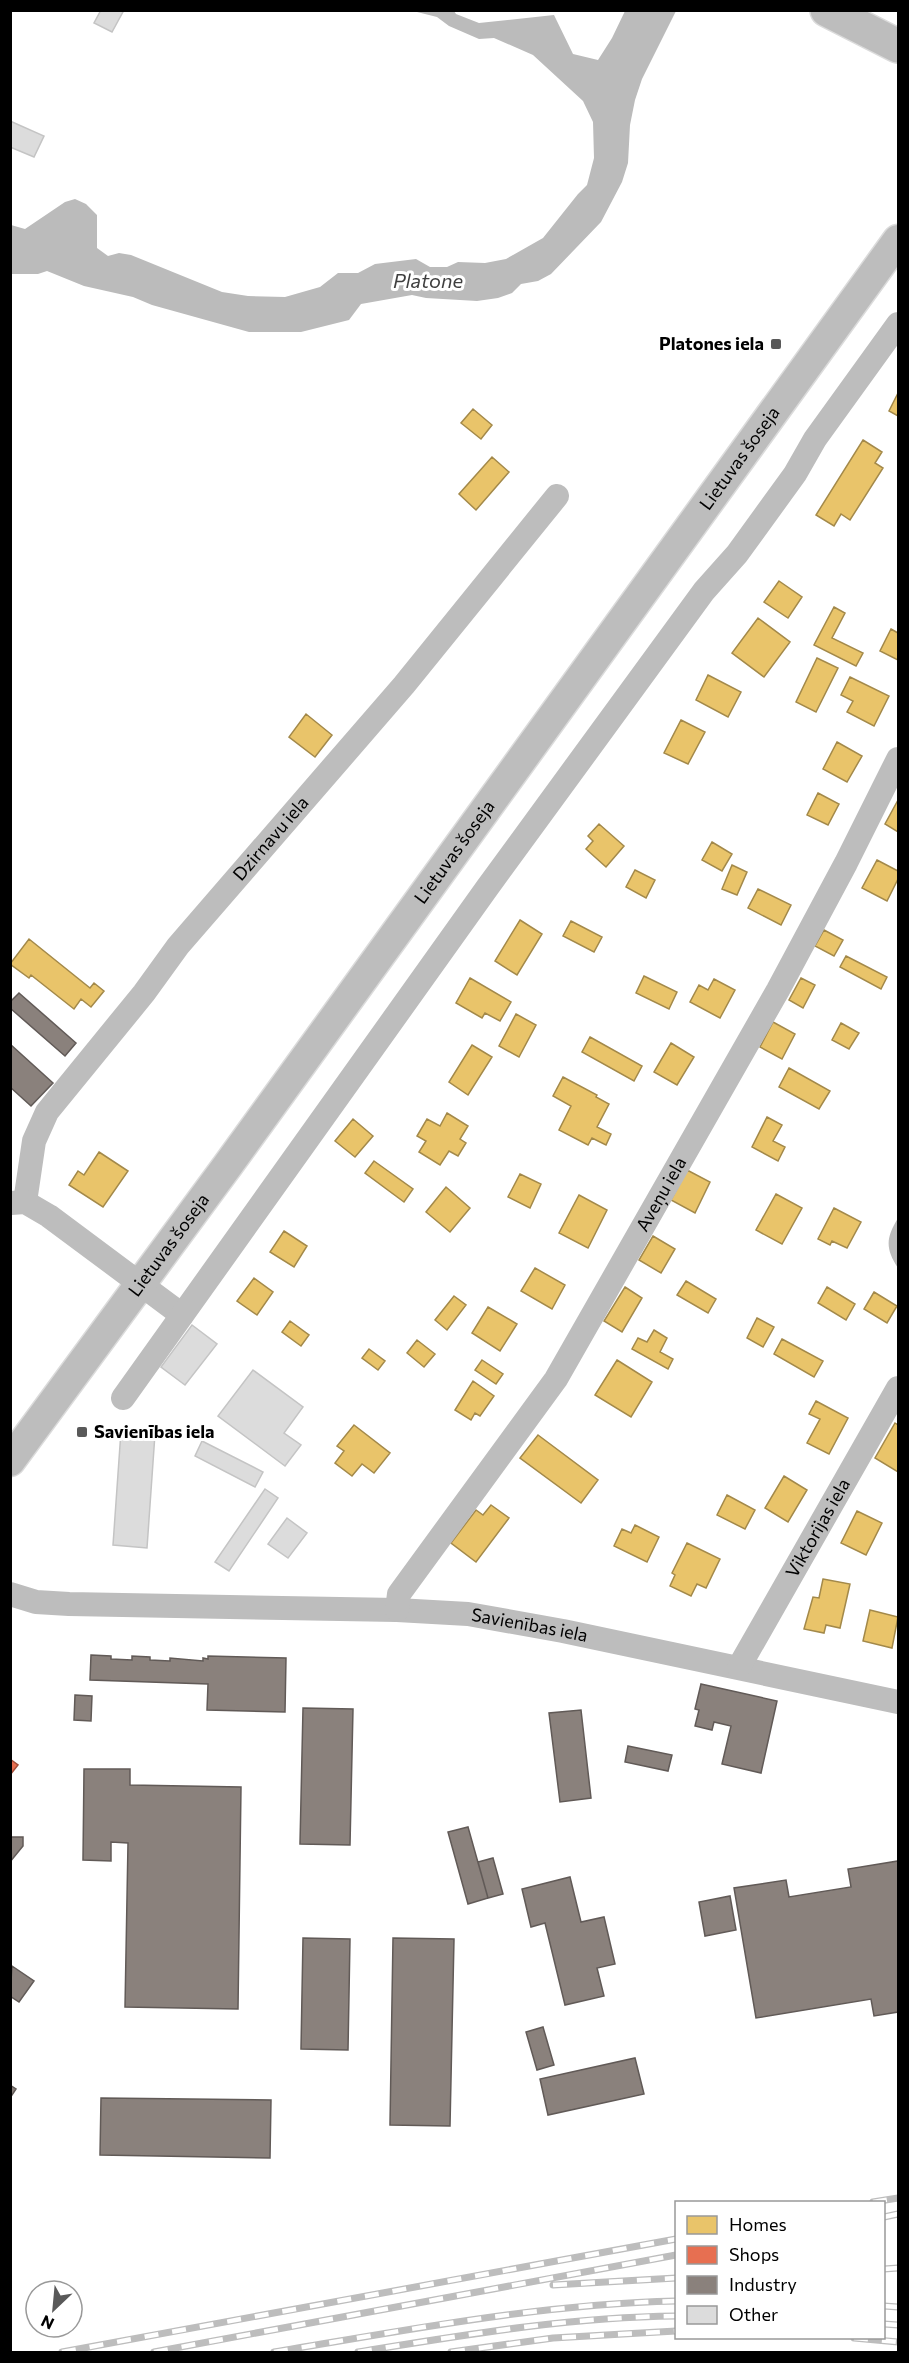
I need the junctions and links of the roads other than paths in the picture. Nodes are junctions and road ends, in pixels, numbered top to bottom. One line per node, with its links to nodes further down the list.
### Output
1 (827, 10): 2 (highway)
2 (898, 46)
3 (898, 240): 8 (main road, Lietuvas šoseja)
4 (898, 324): 9 (street)
5 (557, 496): 7 (street, Dzirnavu iela)
6 (898, 759): 14 (street, Aveņu iela)
7 (18, 1203): 8 (street, Dzirnavu iela)
8 (141, 1284): 9 (street, Dzirnavu iela); 12 (main road, Lietuvas šoseja)
9 (182, 1315): 11 (street)
10 (898, 1388): 15 (street, Viktorijas iela)
11 (123, 1398)
12 (10, 1461)
13 (10, 1594): 14 (street, Savienības iela)
14 (397, 1610): 15 (street, Savienības iela)
15 (739, 1667): 16 (street, Savienības iela)
16 (898, 1702)

